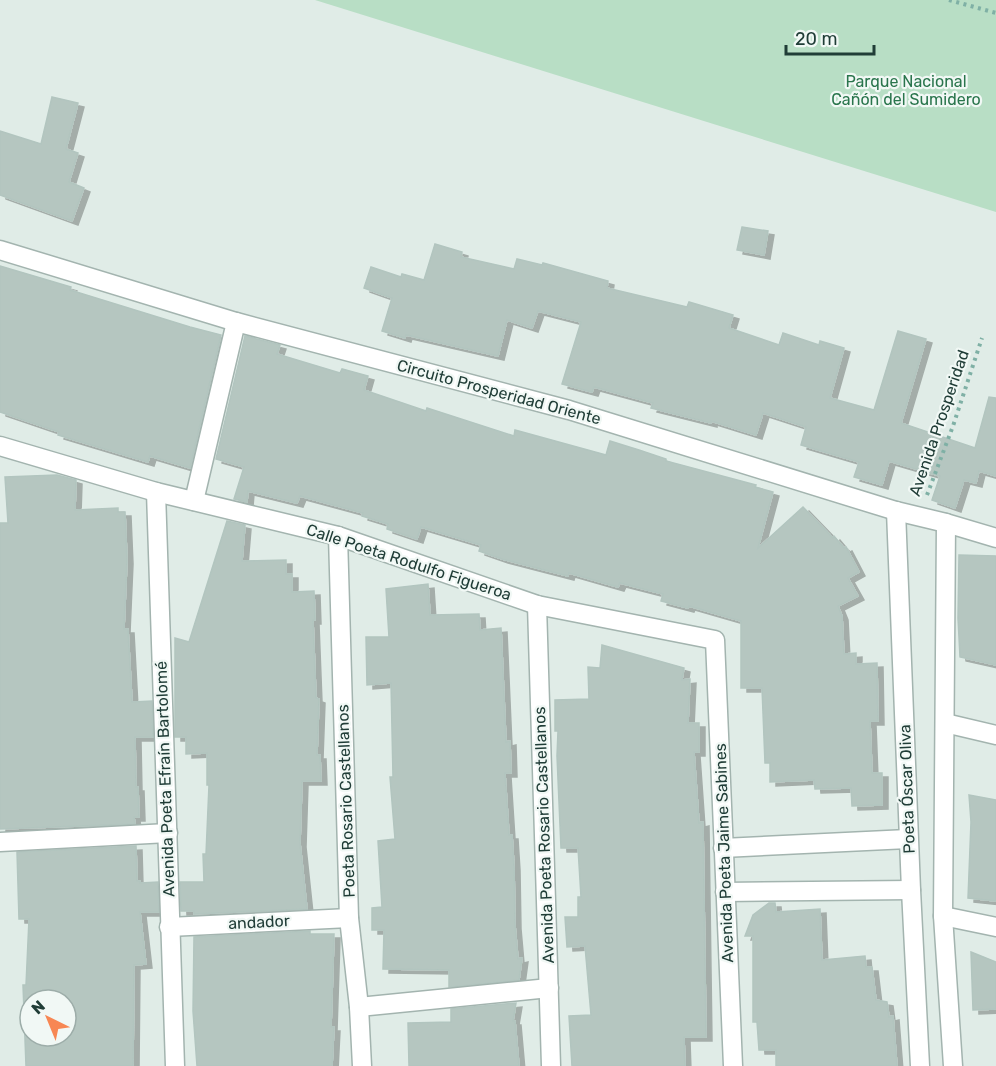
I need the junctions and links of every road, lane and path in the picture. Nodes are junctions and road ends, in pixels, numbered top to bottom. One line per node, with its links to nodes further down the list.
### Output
1 (949, 0): 2 (path)
2 (996, 13)
3 (0, 250): 4 (street, Circuito Prosperidad Oriente)
4 (236, 322): 8 (street); 9 (street, Circuito Prosperidad Oriente)
5 (982, 338): 10 (path, Avenida Prosperidad)
6 (0, 446): 7 (street, Calle Poeta Rodulfo Figueroa)
7 (156, 492): 8 (street, Calle Poeta Rodulfo Figueroa); 18 (street, Avenida Poeta Efraín Bartolomé)
8 (195, 501): 12 (street, Calle Poeta Rodulfo Figueroa)
9 (896, 511): 10 (street, Circuito Prosperidad Oriente); 19 (street, Poeta Óscar Oliva)
10 (919, 517): 11 (street, Circuito Prosperidad Oriente)
11 (946, 523): 13 (street, Circuito Prosperidad Oriente); 16 (street)
12 (338, 536): 14 (street, Calle Poeta Rodulfo Figueroa); 25 (street, Poeta Rosario Castellanos)
13 (996, 538)
14 (537, 605): 15 (street, Calle Poeta Rodulfo Figueroa); 28 (street, Avenida Poeta Rosario Castellanos)
15 (715, 640): 21 (street, Avenida Poeta Jaime Sabines)
16 (945, 723): 17 (street); 24 (street)
17 (996, 735)
18 (168, 833): 20 (street); 26 (street, Avenida Poeta Efraín Bartolomé)
19 (908, 838): 21 (street); 22 (street, Poeta Óscar Oliva)
20 (0, 842)
21 (723, 848): 23 (street, Avenida Poeta Jaime Sabines)
22 (911, 890): 23 (street); 34 (street, Poeta Óscar Oliva)
23 (725, 892): 33 (street, Avenida Poeta Jaime Sabines)
24 (943, 916): 27 (street); 35 (street)
25 (349, 918): 26 (street, andador); 29 (street, Poeta Rosario Castellanos)
26 (170, 927): 30 (street, Avenida Poeta Efraín Bartolomé)
27 (996, 927)
28 (549, 988): 29 (street); 32 (street, Avenida Poeta Rosario Castellanos)
29 (359, 1007): 31 (street, Poeta Rosario Castellanos)
30 (175, 1066)
31 (362, 1066)
32 (552, 1066)
33 (733, 1066)
34 (920, 1066)
35 (953, 1066)

